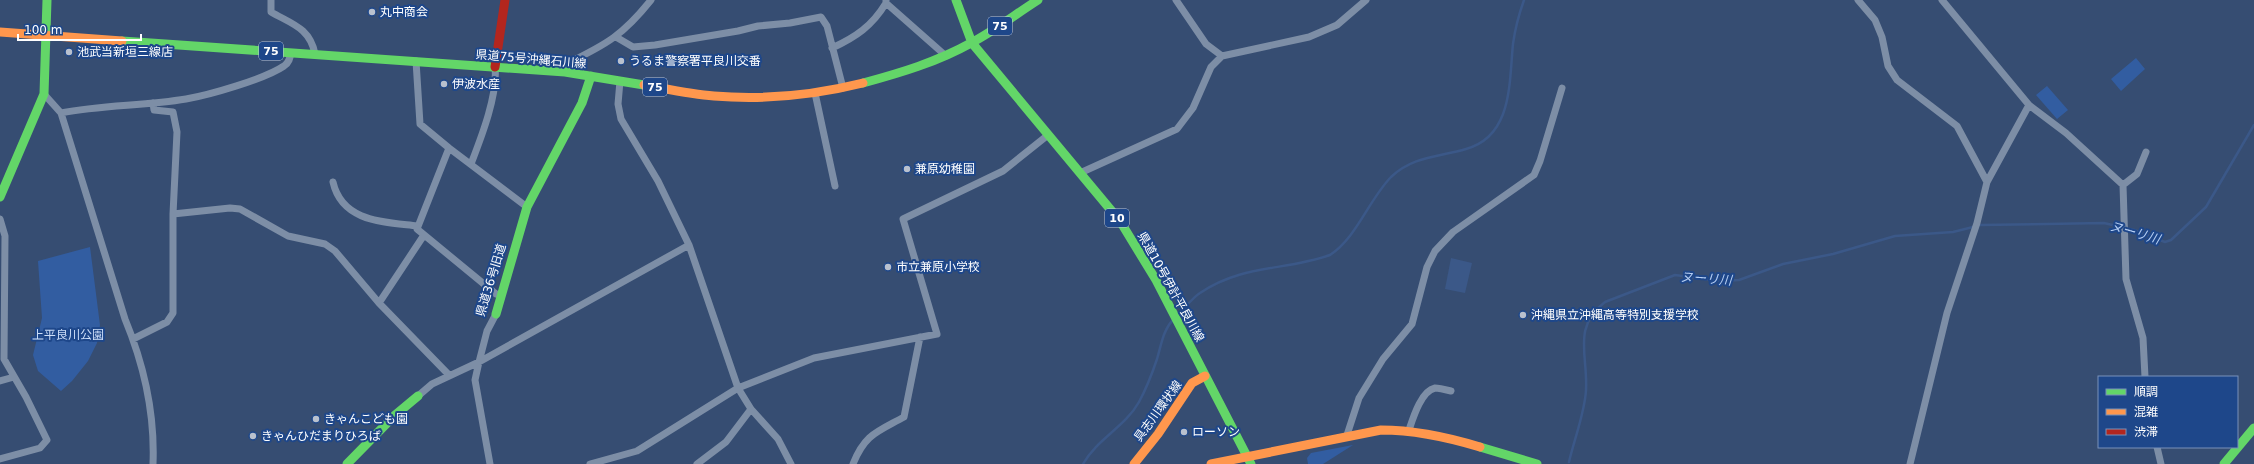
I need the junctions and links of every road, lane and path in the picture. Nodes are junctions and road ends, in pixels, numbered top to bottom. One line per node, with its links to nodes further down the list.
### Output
1 (47, 0): 13 (main road)
2 (271, 0): 18 (street)
3 (505, 0): 22 (main road)
4 (651, 0): 14 (street)
5 (956, 0): 15 (main road, 県道10号伊計平良川線)
6 (1038, 0): 15 (main road, 県道75号沖縄石川線 / 75)
7 (1176, 0): 20 (street)
8 (1366, 0): 20 (street)
9 (1858, 0): 39 (street)
10 (1942, 0): 31 (street)
11 (886, 2): 16 (street); 19 (street)
12 (0, 32): 13 (main road, 県道75号沖縄石川線 / 75)
13 (47, 35): 17 (main road, 県道75号沖縄石川線 / 75); 29 (main road)
14 (616, 37): 16 (street); 23 (street)
15 (972, 43): 19 (main road, 県道75号沖縄石川線 / 75); 33 (main road, 県道10号伊計平良川線 / 10)
16 (832, 48): 26 (street)
17 (291, 53): 18 (main road, 県道75号沖縄石川線 / 75); 30 (street)
18 (315, 54): 21 (main road, 県道75号沖縄石川線 / 75)
19 (946, 56): 26 (main road, 県道75号沖縄石川線 / 75)
20 (1222, 56): 37 (street)
21 (416, 61): 22 (main road, 県道75号沖縄石川線 / 75); 34 (street)
22 (495, 67): 23 (main road, 県道75号沖縄石川線 / 75); 36 (street)
23 (565, 72): 24 (main road, 県道75号沖縄石川線 / 75)
24 (591, 76): 25 (main road, 県道75号沖縄石川線 / 75); 43 (main road, 県道36号旧道)
25 (620, 81): 28 (main road, 県道75号沖縄石川線 / 75); 48 (street)
26 (843, 88): 28 (main road, 県道75号沖縄石川線 / 75)
27 (1562, 88): 66 (street)
28 (815, 93): 41 (street)
29 (44, 94): 32 (street); 42 (main road)
30 (153, 103): 32 (street); 44 (street)
31 (2029, 105): 39 (street); 40 (street)
32 (61, 113): 53 (street)
33 (1048, 135): 37 (main road, 県道10号伊計平良川線 / 10); 52 (street)
34 (449, 148): 36 (street); 46 (street)
35 (2146, 152): 40 (street)
36 (471, 164): 43 (street)
37 (1080, 172): 56 (main road, 県道10号伊計平良川線 / 10)
38 (333, 182): 46 (street)
39 (1987, 182): 82 (street)
40 (2123, 184): 57 (street)
41 (834, 186)
42 (0, 196)
43 (527, 207): 49 (main road, 県道36号旧道)
44 (173, 214): 50 (street); 53 (street)
45 (0, 219): 58 (street)
46 (417, 226): 47 (street)
47 (424, 235): 49 (street); 50 (street)
48 (689, 245): 54 (street); 60 (street)
49 (502, 295): 51 (main road, 県道36号旧道)
50 (379, 303): 55 (street)
51 (496, 314): 54 (street, 県道36号旧道)
52 (920, 337): 60 (street); 78 (street)
53 (133, 339): 72 (street)
54 (479, 362): 55 (street); 74 (street, 県道36号旧道)
55 (449, 375): 62 (street)
56 (1205, 376): 71 (main road, 県道10号伊計平良川線 / 10); 79 (main road, 具志川環状線)
57 (2145, 376)
58 (14, 377): 59 (street); 70 (street)
59 (0, 381)
60 (738, 388): 63 (street); 75 (street)
61 (1451, 391): 65 (street)
62 (418, 396): 73 (main road)
63 (752, 409): 76 (street); 77 (street)
64 (2254, 428): 67 (main road)
65 (1409, 430): 66 (main road); 81 (main road)
66 (1347, 436): 71 (main road)
67 (2238, 447)
68 (2157, 448): 83 (street)
69 (2237, 448): 84 (main road)
70 (0, 459)
71 (1249, 460): 80 (main road)
72 (153, 464)
73 (347, 464)
74 (490, 464)
75 (590, 464)
76 (697, 464)
77 (791, 464)
78 (853, 464)
79 (1134, 464)
80 (1211, 464)
81 (1537, 464)
82 (1910, 464)
83 (2160, 464)
84 (2224, 464)

